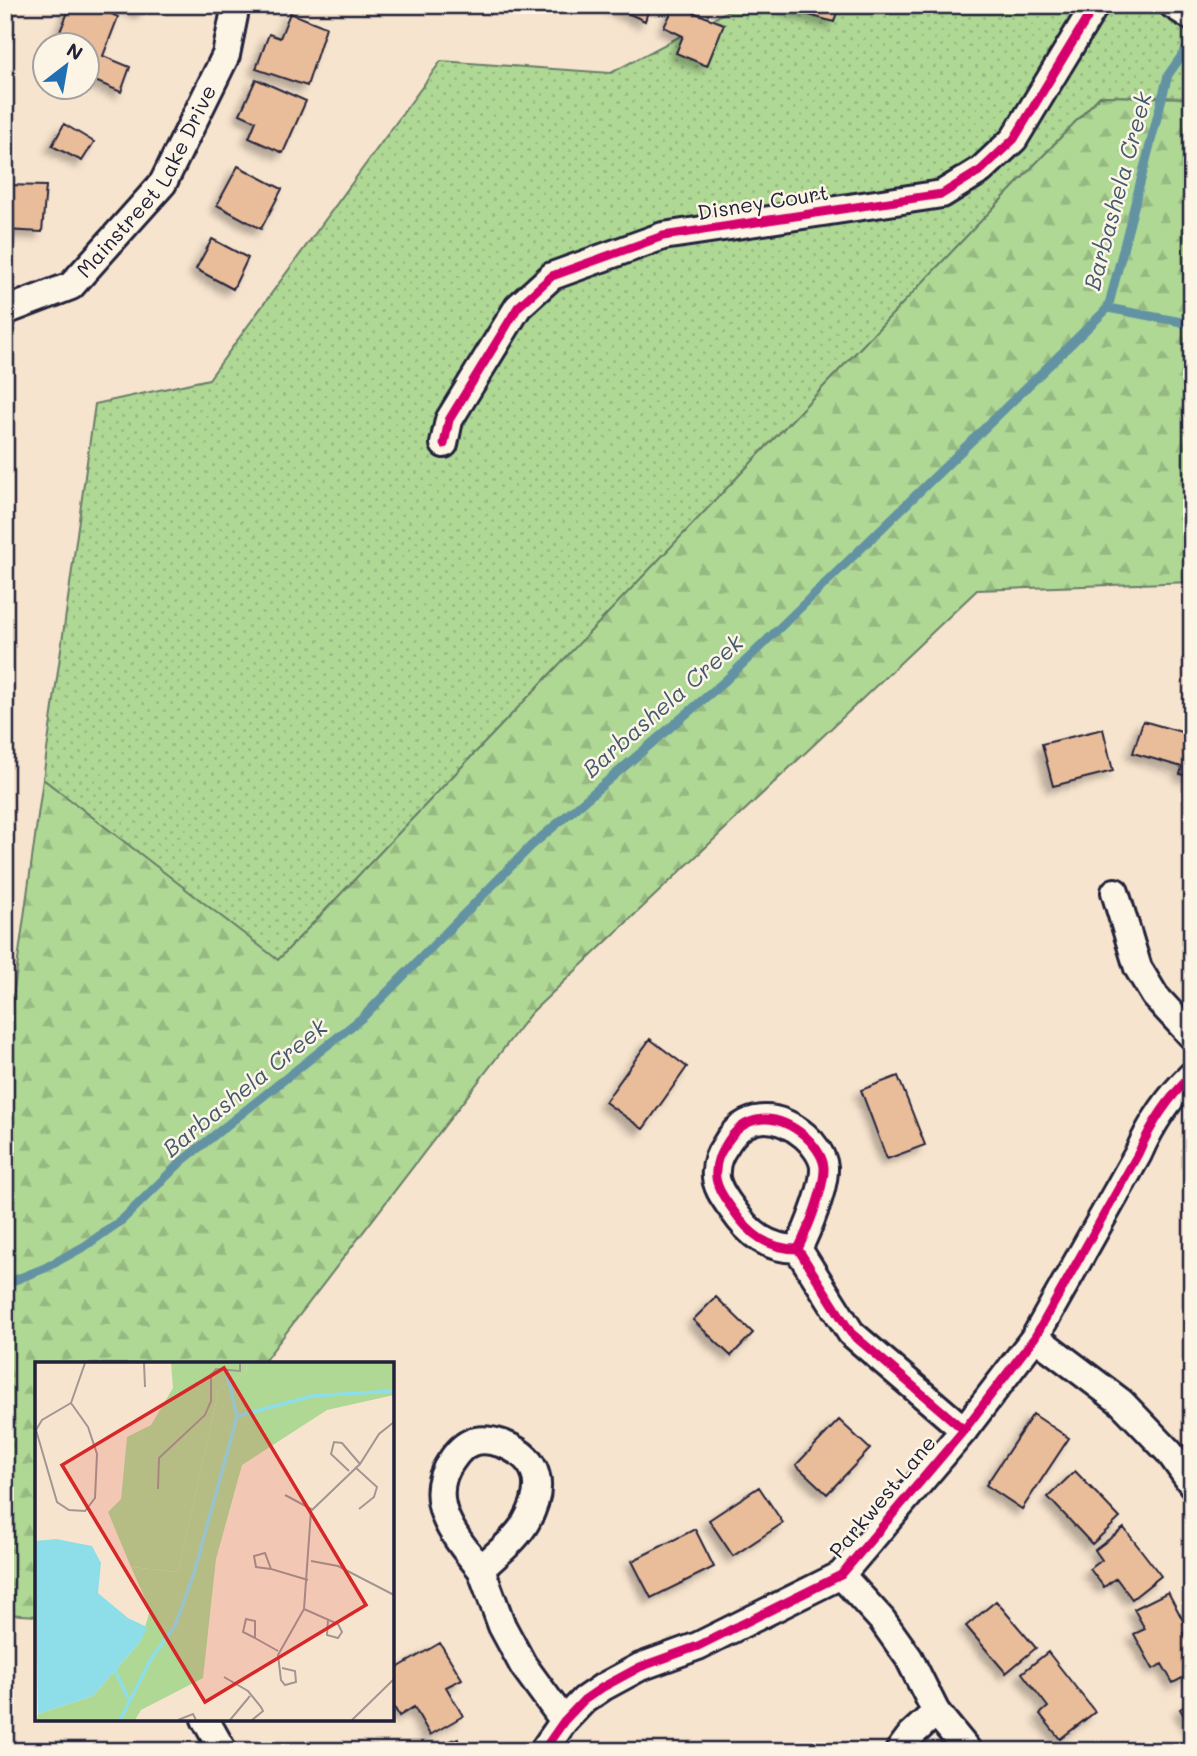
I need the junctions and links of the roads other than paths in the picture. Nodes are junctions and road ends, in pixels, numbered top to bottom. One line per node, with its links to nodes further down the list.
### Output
1 (236, 5): 3 (street, Mainstreet Lake Drive)
2 (1095, 5): 4 (street, Disney Court)
3 (5, 311)
4 (444, 444)
5 (1115, 892): 6 (street)
6 (1192, 1036)
7 (1192, 1075): 9 (street, Parkwest Lane)
8 (798, 1249): 8 (street); 10 (street)
9 (1035, 1337): 10 (street, Parkwest Lane); 11 (street)
10 (964, 1430): 13 (street, Parkwest Lane)
11 (1192, 1484)
12 (481, 1569): 12 (street); 16 (street)
13 (841, 1574): 14 (street); 16 (street, Parkwest Lane)
14 (936, 1712): 19 (street); 20 (street)
15 (206, 1721): 17 (street)
16 (564, 1721): 18 (street, Parkwest Lane)
17 (223, 1751)
18 (543, 1751)
19 (899, 1751)
20 (968, 1751)

